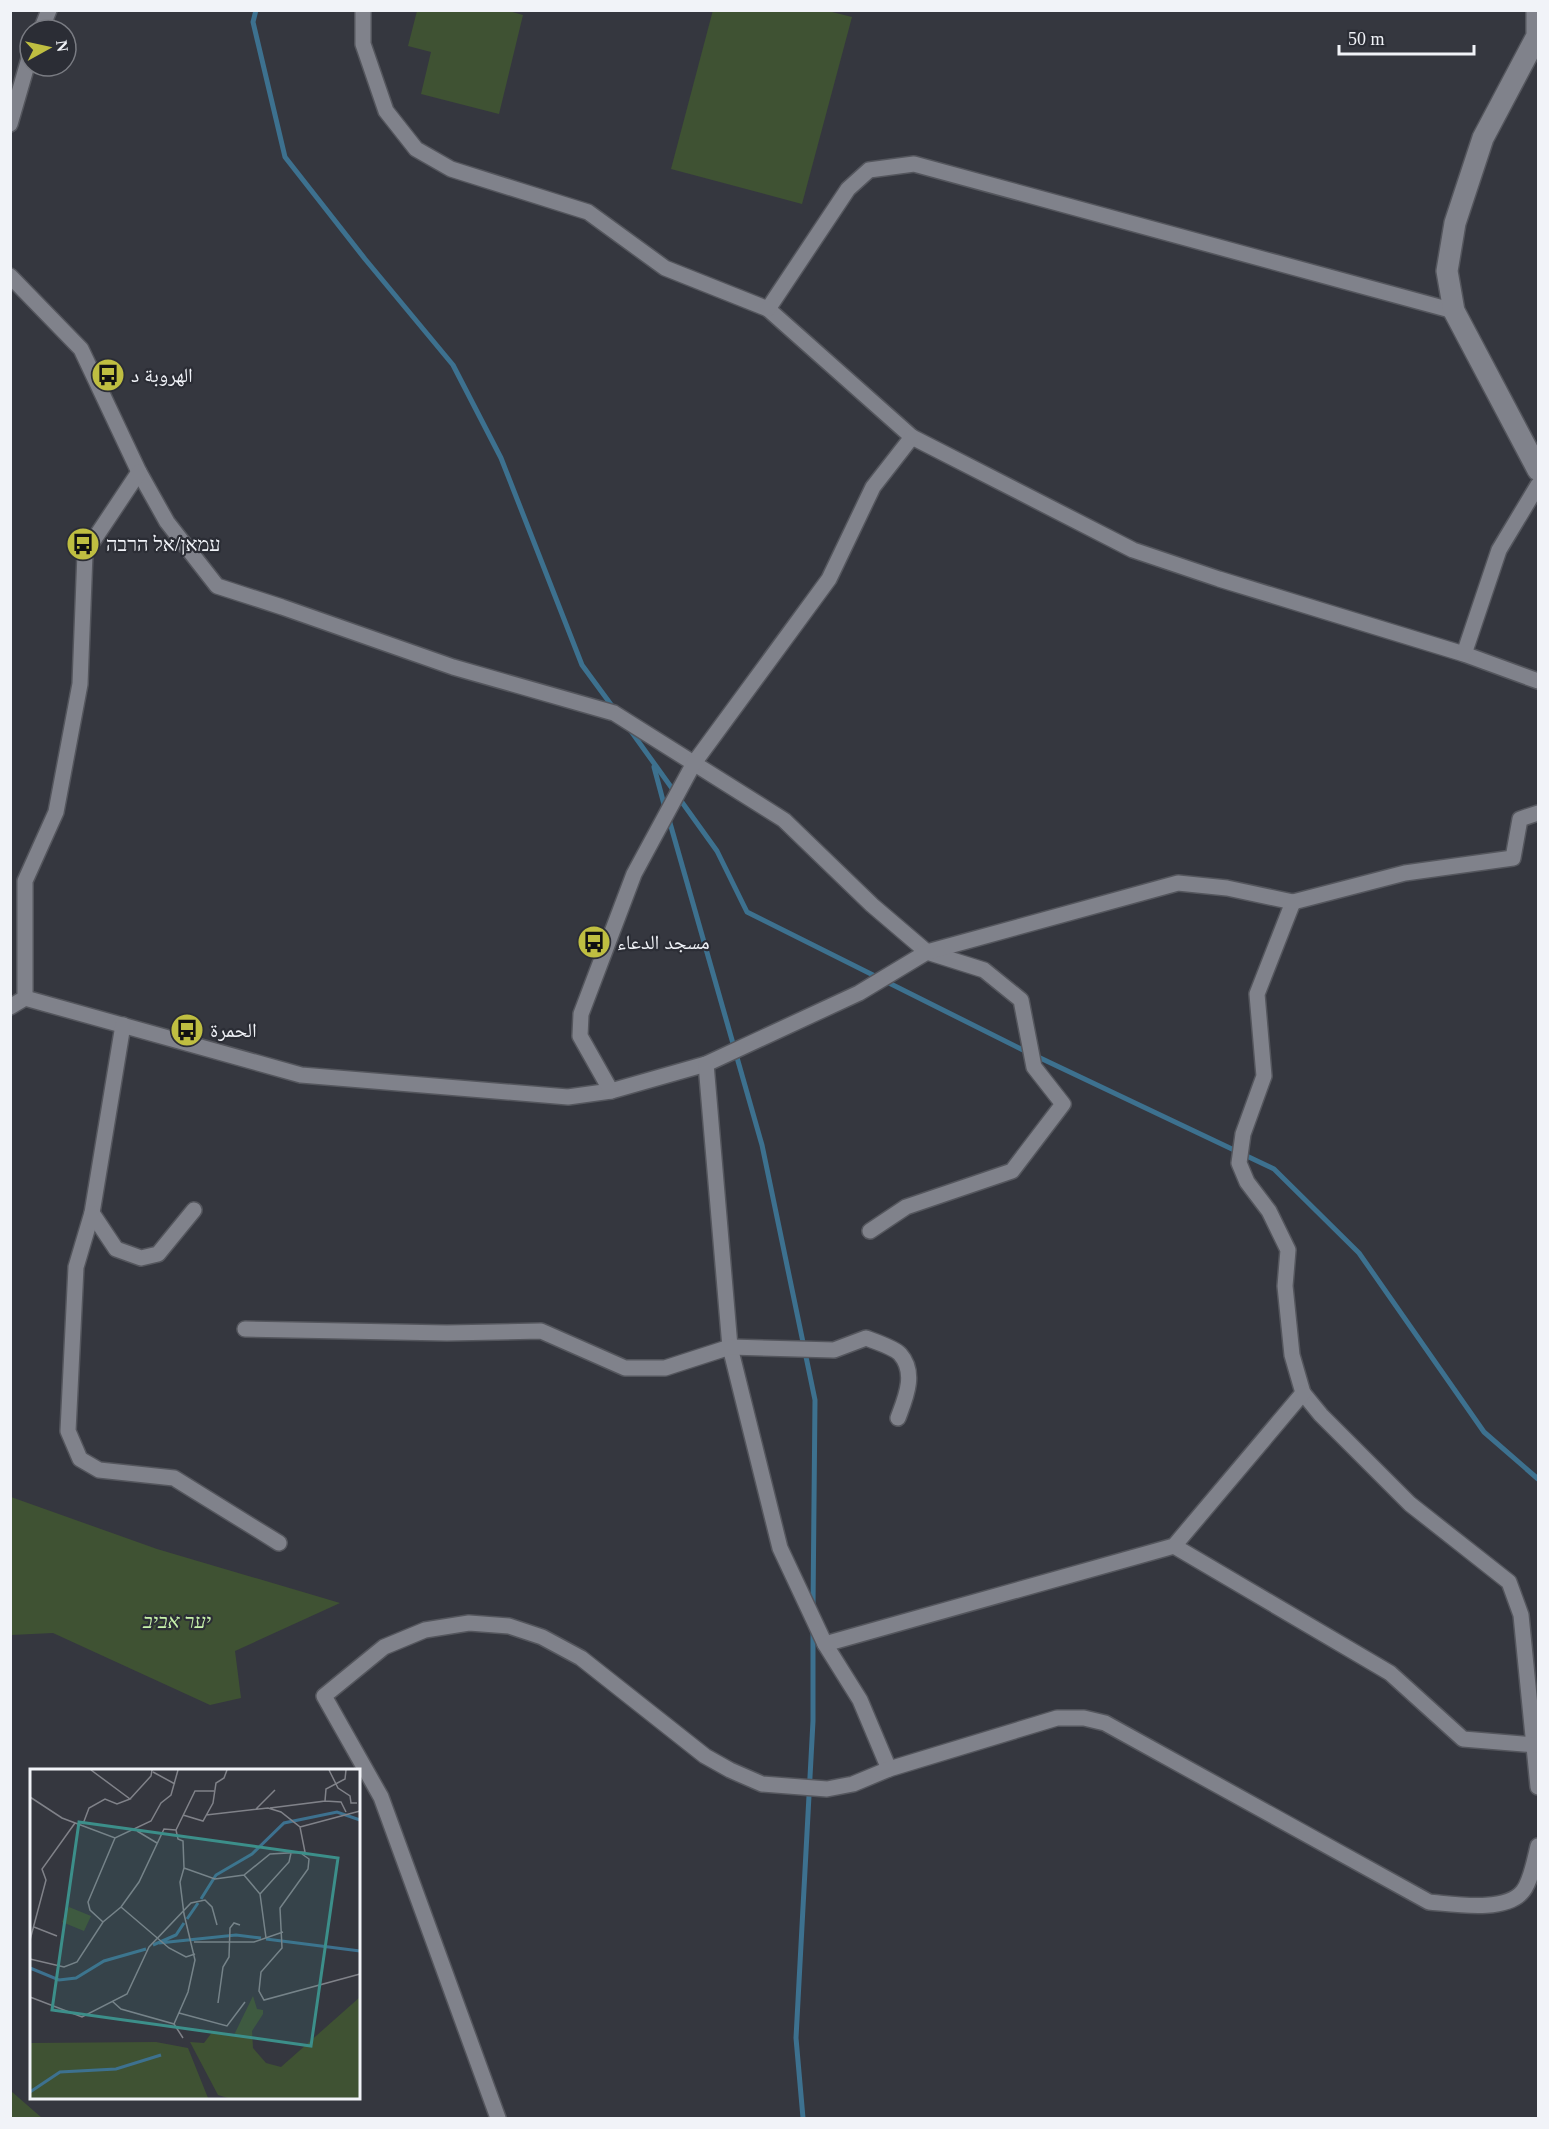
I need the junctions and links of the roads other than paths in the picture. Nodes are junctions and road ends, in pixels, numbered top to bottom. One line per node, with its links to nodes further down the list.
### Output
1 (363, 10): 7 (street)
2 (1537, 10): 3 (street)
3 (1538, 36): 8 (street)
4 (23, 78): 5 (street)
5 (10, 124)
6 (10, 276): 11 (street)
7 (768, 309): 8 (street); 9 (street)
8 (1454, 311): 10 (street)
9 (912, 436): 13 (street); 15 (street)
10 (1539, 470)
11 (139, 472): 15 (street); 19 (street)
12 (1539, 485): 13 (street)
13 (1464, 654): 14 (street)
14 (1539, 681)
15 (694, 763): 18 (street); 23 (street)
16 (1539, 813): 17 (street)
17 (1293, 902): 18 (street); 29 (street)
18 (927, 952): 22 (street); 26 (street)
19 (25, 998): 20 (street); 21 (street)
20 (10, 1007)
21 (123, 1025): 23 (street); 25 (street)
22 (706, 1064): 23 (street); 28 (street)
23 (611, 1092)
24 (194, 1210): 25 (street)
25 (92, 1213): 31 (street)
26 (870, 1231)
27 (245, 1329): 28 (street)
28 (730, 1347): 30 (street); 33 (street)
29 (1303, 1393): 32 (street); 34 (street)
30 (898, 1418)
31 (279, 1544)
32 (1174, 1546): 33 (street); 34 (street)
33 (825, 1644): 35 (street)
34 (1535, 1744): 36 (street)
35 (889, 1769): 37 (street); 38 (street)
36 (1539, 1787)
37 (1539, 1846)
38 (498, 2118)

